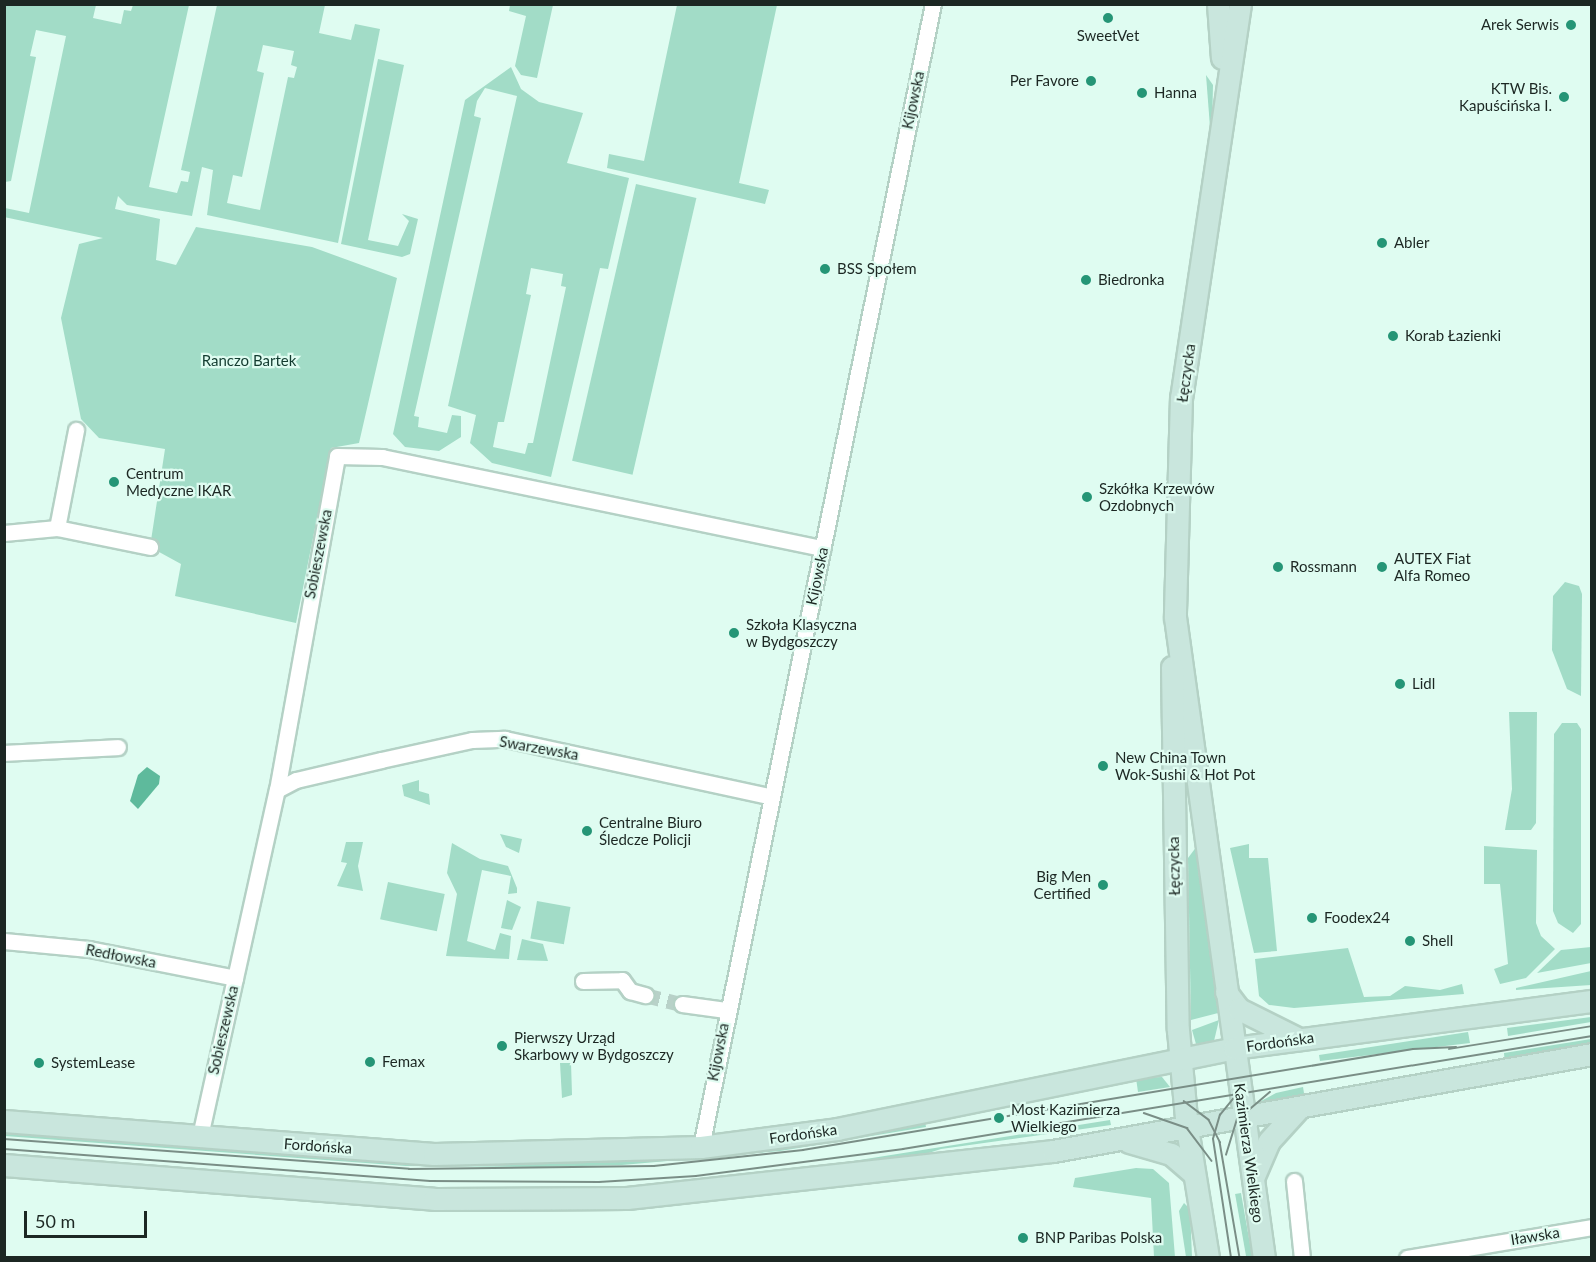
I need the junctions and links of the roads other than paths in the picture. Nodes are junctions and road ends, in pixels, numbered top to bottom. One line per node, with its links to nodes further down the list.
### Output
1 (933, 4): 9 (street, Kijowska)
2 (1218, 4): 4 (main road, Łęczycka)
3 (1240, 4): 4 (main road, Łęczycka)
4 (1228, 45): 10 (main road, Łęczycka)
5 (76, 429): 6 (street)
6 (57, 528): 7 (street); 8 (street)
7 (4, 533)
8 (150, 547)
9 (823, 548): 13 (street, Sobieszewska); 14 (street, Kijowska)
10 (1176, 637): 18 (main road, Łęczycka); 26 (main road, Łęczycka)
11 (118, 747): 12 (street)
12 (4, 753)
13 (277, 790): 14 (street, Swarzewska); 16 (street, Sobieszewska)
14 (769, 796): 22 (street, Kijowska)
15 (4, 941): 16 (street, Redłowska)
16 (235, 978): 31 (street, Sobieszewska)
17 (583, 981): 19 (street)
18 (1226, 992): 23 (main road); 24 (main road, Łęczycka)
19 (645, 995)
20 (1592, 1001): 23 (main road, Fordońska)
21 (682, 1004): 22 (street)
22 (726, 1010): 33 (street, Kijowska)
23 (1299, 1039): 24 (main road, Fordońska)
24 (1234, 1048): 26 (main road, Fordońska); 28 (main road, Kazimierza Wielkiego)
25 (1592, 1054): 27 (main road)
26 (1180, 1059): 30 (main road); 33 (main road, Fordońska)
27 (1297, 1110): 28 (main road); 37 (main road)
28 (1244, 1119): 30 (main road); 37 (main road, Kazimierza Wielkiego)
29 (4, 1121): 31 (main road, Fordońska)
30 (1186, 1128): 32 (main road); 35 (main road)
31 (200, 1136): 33 (main road, Fordońska)
32 (1119, 1140): 34 (main road); 35 (main road)
33 (701, 1148)
34 (4, 1165)
35 (1194, 1174): 39 (main road)
36 (1294, 1180): 41 (street)
37 (1252, 1181): 40 (main road, Kazimierza Wielkiego)
38 (1592, 1227): 42 (street, Iławska)
39 (1208, 1257)
40 (1264, 1257)
41 (1302, 1257)
42 (1407, 1257)

